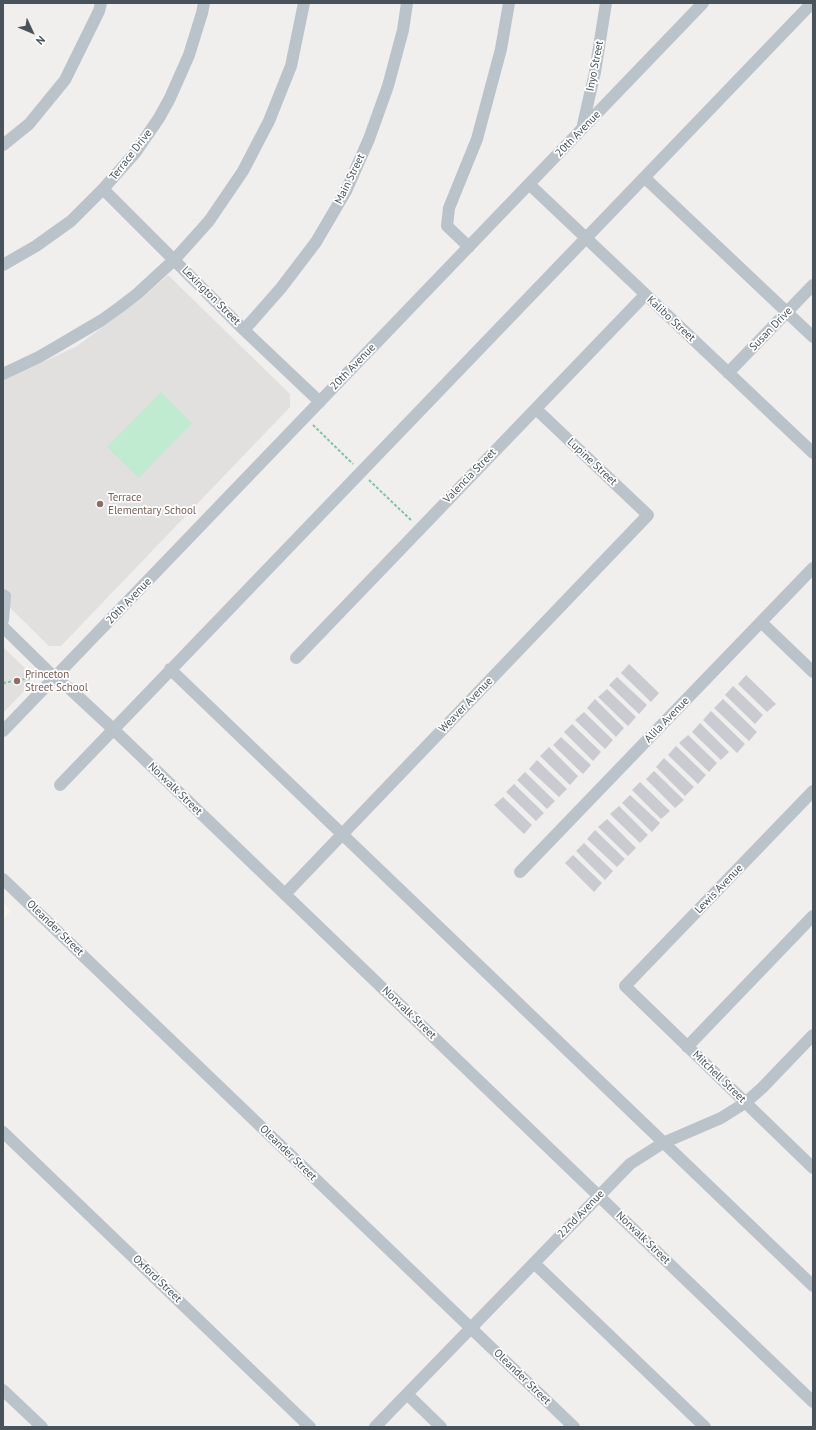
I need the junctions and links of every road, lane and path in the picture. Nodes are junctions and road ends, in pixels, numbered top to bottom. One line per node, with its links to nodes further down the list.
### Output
1 (101, 3): 10 (street)
2 (204, 3): 13 (street, Terrace Drive)
3 (304, 3): 16 (street)
4 (407, 3): 21 (street, Main Street)
5 (509, 3): 15 (street)
6 (606, 3): 9 (street, Inyo Street)
7 (703, 3): 9 (street, 20th Avenue)
8 (812, 3): 11 (street)
9 (582, 129): 12 (street, 20th Avenue)
10 (3, 145)
11 (645, 178): 14 (street); 20 (street)
12 (529, 184): 14 (street, Kalibo Street); 15 (street, 20th Avenue)
13 (103, 190): 16 (street, Lexington Street); 17 (street, Terrace Drive)
14 (585, 238): 19 (street, Kalibo Street); 35 (street)
15 (468, 247): 25 (street, 20th Avenue)
16 (174, 260): 21 (street, Lexington Street); 24 (street)
17 (3, 265)
18 (813, 285): 20 (street, Susan Drive)
19 (645, 295): 23 (street, Kalibo Street); 26 (street, Valencia Street)
20 (787, 312): 22 (street); 23 (street, Susan Drive)
21 (244, 330): 25 (street, Lexington Street)
22 (813, 337)
23 (728, 373): 27 (street, Kalibo Street)
24 (3, 374)
25 (320, 402): 38 (street, 20th Avenue)
26 (536, 409): 28 (street, Lupine Street); 34 (street, Valencia Street)
27 (813, 453)
28 (648, 515): 44 (street, Weaver Avenue)
29 (813, 568): 32 (street, Alila Avenue)
30 (3, 595): 31 (street)
31 (3, 620)
32 (761, 622): 36 (street); 45 (street, Alila Avenue)
33 (3, 627): 38 (street, Norwalk Street)
34 (296, 658)
35 (170, 669): 40 (street); 44 (street)
36 (813, 672)
37 (31, 678): 39 (path)
38 (55, 678): 40 (street, Norwalk Street); 41 (street, 20th Avenue)
39 (3, 683)
40 (113, 729): 42 (street); 47 (street, Norwalk Street)
41 (3, 732)
42 (60, 785)
43 (813, 791): 49 (street, Lewis Avenue)
44 (342, 834): 47 (street, Weaver Avenue); 54 (street)
45 (520, 872)
46 (3, 879): 59 (street, Oleander Street)
47 (285, 894): 56 (street, Norwalk Street)
48 (813, 916): 51 (street)
49 (625, 986): 51 (street, Mitchell Street)
50 (813, 1035): 52 (street, 22nd Avenue)
51 (687, 1047): 52 (street, Mitchell Street)
52 (746, 1103): 54 (street, 22nd Avenue); 55 (street, Mitchell Street)
53 (3, 1132): 64 (street, Oxford Street)
54 (663, 1143): 56 (street, 22nd Avenue); 58 (street)
55 (811, 1163)
56 (599, 1196): 57 (street, 22nd Avenue); 62 (street, Norwalk Street)
57 (534, 1263): 59 (street, 22nd Avenue); 68 (street)
58 (813, 1286)
59 (471, 1328): 61 (street, 22nd Avenue); 67 (street, Oleander Street)
60 (3, 1390): 63 (street)
61 (407, 1394): 65 (street, 22nd Avenue); 66 (street)
62 (813, 1402)
63 (42, 1427)
64 (310, 1427)
65 (375, 1427)
66 (441, 1427)
67 (574, 1427)
68 (705, 1427)

